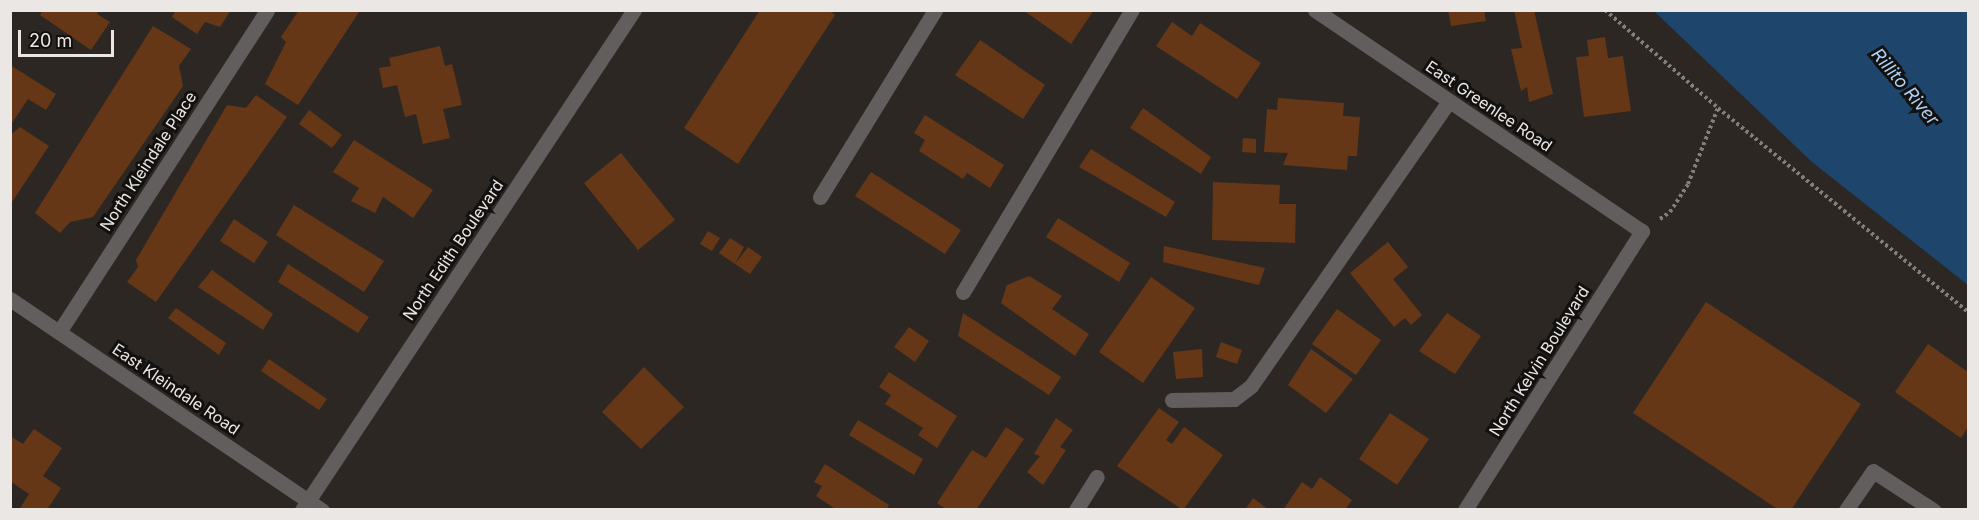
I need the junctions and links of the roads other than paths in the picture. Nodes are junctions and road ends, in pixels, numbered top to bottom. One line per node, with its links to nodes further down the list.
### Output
1 (267, 10): 11 (street, North Kleindale Place)
2 (634, 10): 14 (street, North Edith Boulevard)
3 (935, 10): 7 (street)
4 (1131, 10): 9 (street)
5 (1314, 10): 6 (street, East Greenlee Road)
6 (1449, 101): 8 (street, East Greenlee Road); 12 (street)
7 (820, 197)
8 (1642, 231): 17 (street, North Kelvin Boulevard)
9 (963, 292)
10 (10, 299): 11 (street, East Kleindale Road)
11 (58, 332): 14 (street, East Kleindale Road)
12 (1172, 400)
13 (1097, 477): 16 (street)
14 (305, 505): 15 (street, East Kleindale Road)
15 (322, 510)
16 (1076, 510)
17 (1465, 510)
18 (1846, 510): 19 (street)
19 (1933, 510)

